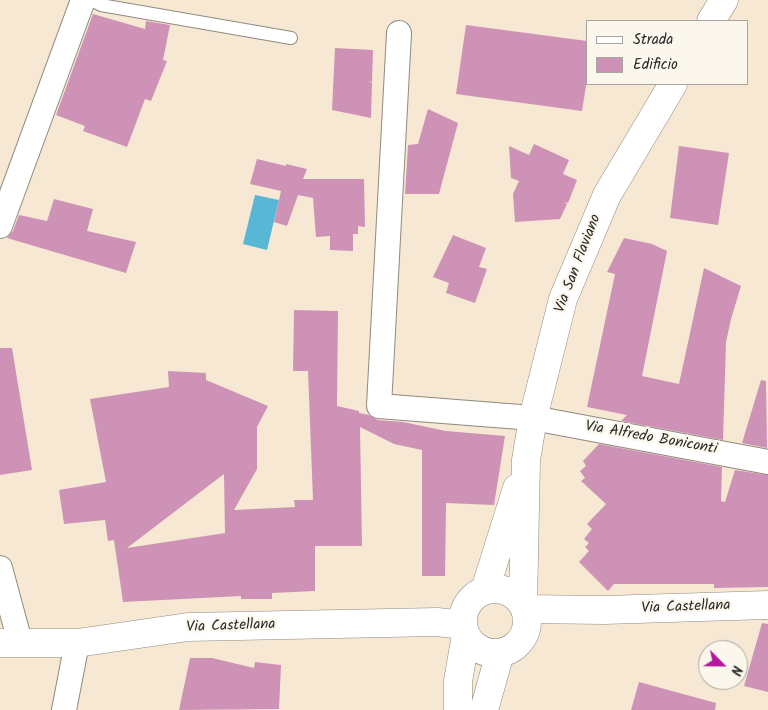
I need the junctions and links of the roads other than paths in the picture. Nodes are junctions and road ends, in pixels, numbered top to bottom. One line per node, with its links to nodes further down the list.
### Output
1 (84, 0): 8 (street)
2 (91, 0): 6 (lane)
3 (724, 0): 4 (street)
4 (712, 20)
5 (399, 33): 9 (street, Via Alfredo Boniconti)
6 (291, 38)
7 (672, 85): 9 (street, Via San Flaviano)
8 (0, 226)
9 (533, 418): 10 (street, Via San Flaviano); 11 (street, Via Alfredo Boniconti)
10 (526, 460): 13 (street, Via San Flaviano); 15 (street, Via San Flaviano)
11 (768, 462)
12 (0, 568): 17 (street)
13 (485, 590): 15 (street); 16 (street)
14 (768, 606): 15 (street, Via Castellana)
15 (524, 616): 19 (street)
16 (464, 630): 18 (street, Via Castellana); 19 (street); 21 (street)
17 (10, 642): 18 (street, Via Castellana)
18 (77, 643): 20 (street)
19 (500, 653): 22 (street)
20 (64, 710)
21 (458, 710)
22 (484, 710)

